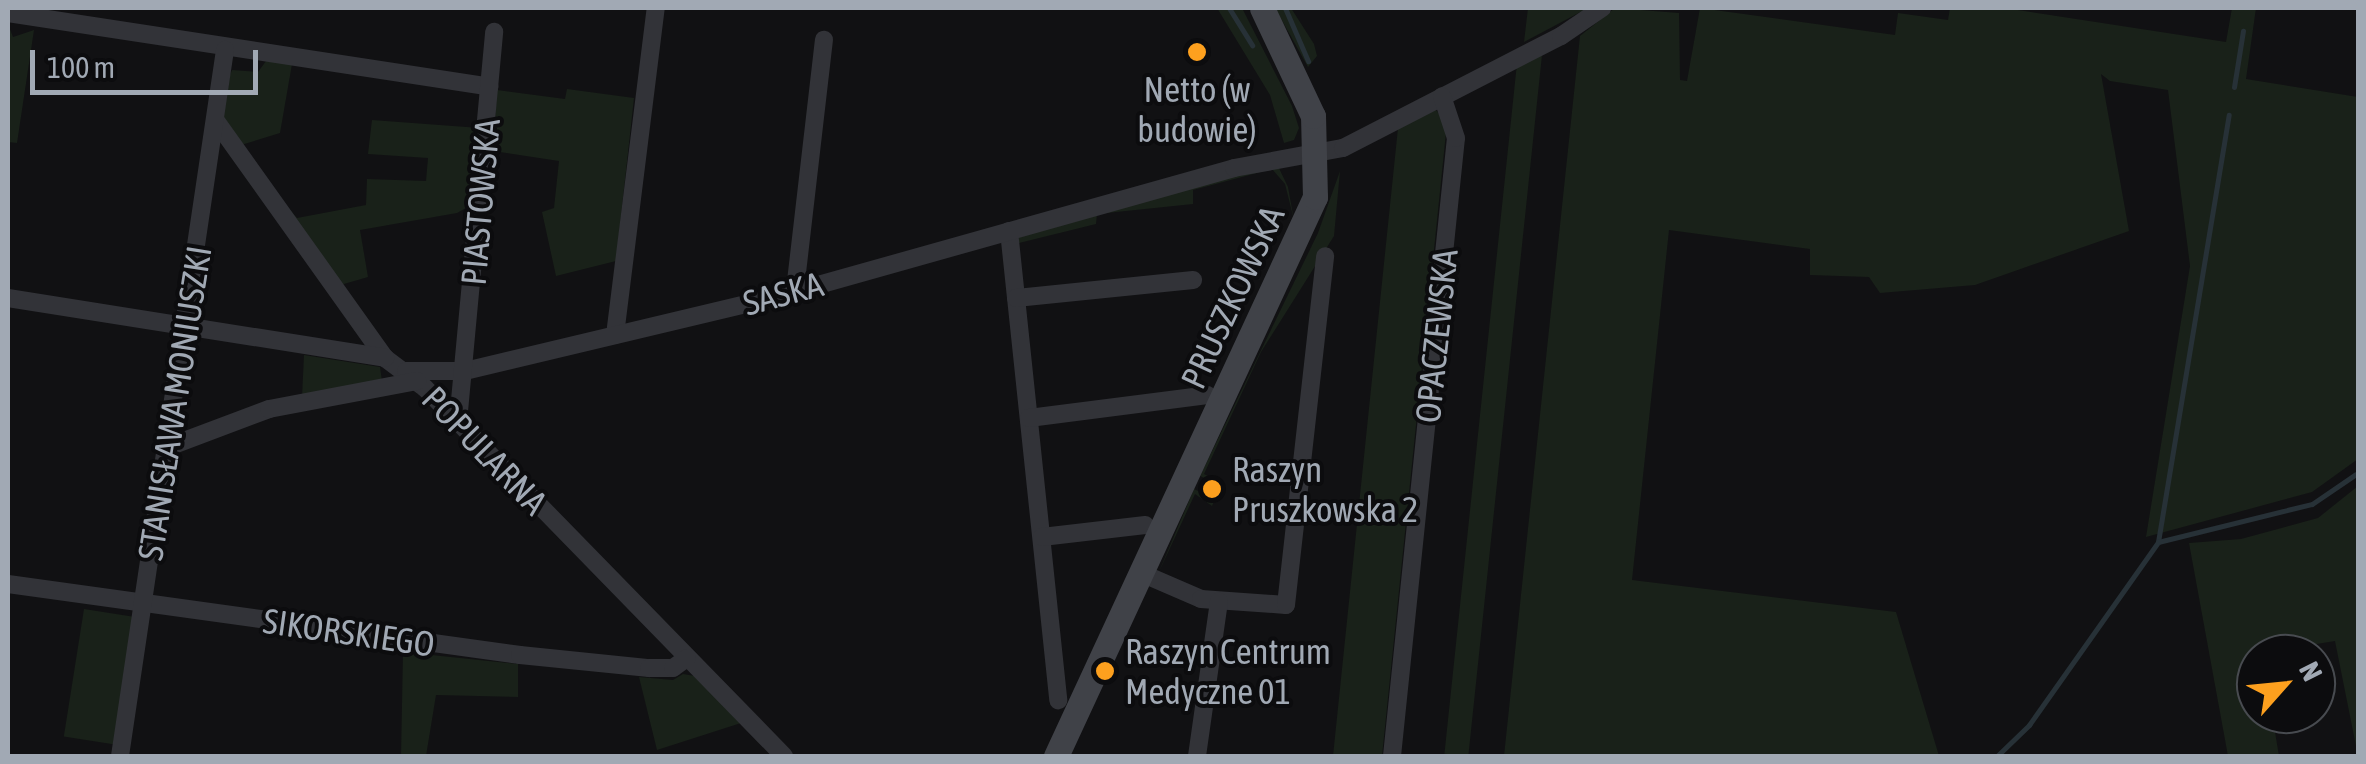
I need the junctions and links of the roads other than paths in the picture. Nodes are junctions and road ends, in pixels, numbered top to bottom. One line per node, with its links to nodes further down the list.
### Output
1 (656, 8): 19 (street)
2 (1262, 8): 11 (street)
3 (1602, 8): 9 (street)
4 (8, 13): 7 (street)
5 (494, 32): 8 (street, PIASTOWSKA)
6 (824, 40): 15 (street)
7 (226, 50): 8 (street); 10 (street, STANISŁAWA MONIUSZKI)
8 (490, 87): 21 (street, PIASTOWSKA)
9 (1442, 96): 11 (street); 39 (street, OPACZEWSKA)
10 (216, 121): 18 (street, STANISŁAWA MONIUSZKI); 20 (street, POPULARNA)
11 (1318, 152): 12 (street, SASKA); 29 (street, PRUSZKOWSKA)
12 (1009, 230): 15 (street, SASKA); 17 (street)
13 (1325, 256): 31 (street)
14 (1193, 280): 17 (street)
15 (796, 290): 19 (street, SASKA)
16 (8, 298): 18 (street)
17 (1016, 298): 24 (street)
18 (187, 324): 20 (street); 26 (street, STANISŁAWA MONIUSZKI)
19 (615, 335): 21 (street, SASKA)
20 (385, 358): 22 (street, POPULARNA)
21 (465, 372): 22 (street, SASKA); 25 (street, PIASTOWSKA)
22 (411, 376): 25 (street, POPULARNA); 26 (street, SASKA)
23 (1208, 395): 24 (street)
24 (1030, 418): 28 (street)
25 (458, 422): 33 (street, POPULARNA)
26 (168, 447): 32 (street, STANISŁAWA MONIUSZKI)
27 (1146, 525): 28 (street)
28 (1042, 537): 34 (street)
29 (1141, 573): 31 (street); 37 (street, PRUSZKOWSKA)
30 (8, 584): 32 (street, SIKORSKIEGO)
31 (1219, 602): 38 (street)
32 (143, 604): 33 (street, SIKORSKIEGO); 35 (street, STANISŁAWA MONIUSZKI)
33 (687, 658): 36 (street, POPULARNA)
34 (1058, 700)
35 (120, 756)
36 (784, 756)
37 (1056, 756)
38 (1197, 756)
39 (1392, 756)

